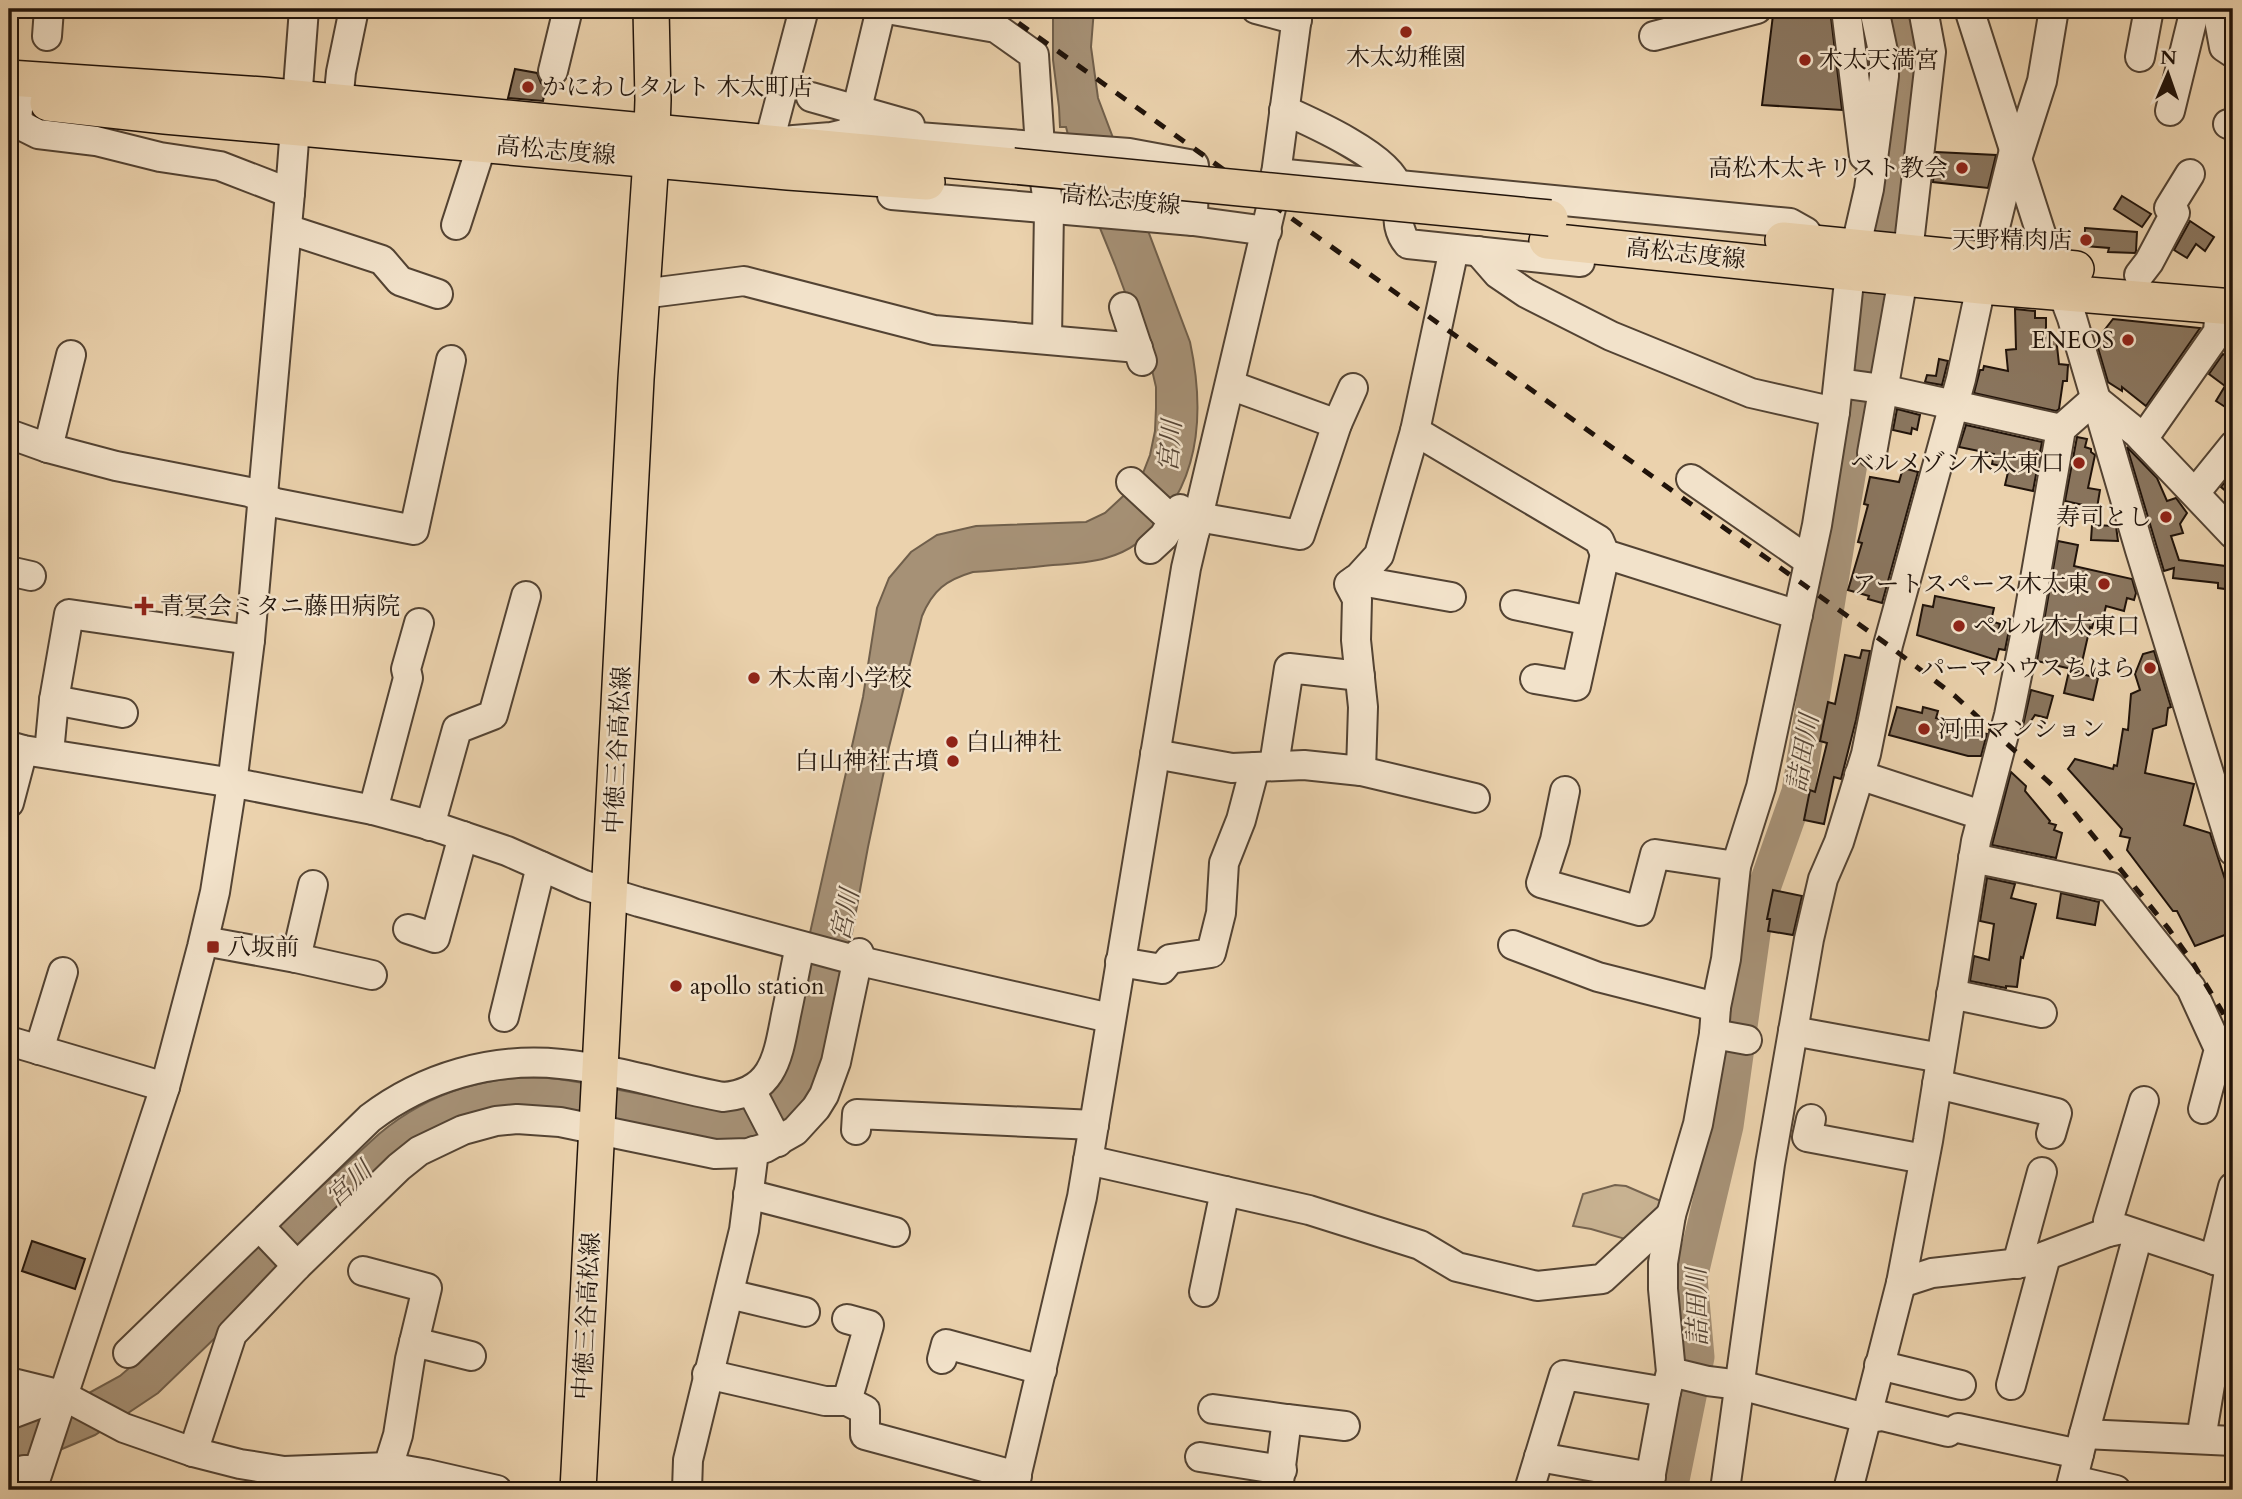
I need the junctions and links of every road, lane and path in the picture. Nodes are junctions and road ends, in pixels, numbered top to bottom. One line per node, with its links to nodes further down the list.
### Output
1 (304, 9): 29 (street)
2 (354, 9): 26 (street)
3 (651, 9): 33 (main road, 中徳三谷高松線)
4 (804, 9): 31 (street)
5 (881, 9): 30 (street)
6 (887, 9): 36 (street)
7 (1256, 9): 17 (street)
8 (1757, 9): 18 (street)
9 (1846, 9): 41 (street)
10 (1874, 9): 41 (street)
11 (1923, 9): 53 (street)
12 (1969, 9): 35 (street)
13 (2054, 9): 35 (street)
14 (2149, 9): 22 (street)
15 (2195, 9): 28 (street)
16 (2217, 9): 21 (street)
17 (1297, 14): 27 (street)
18 (1708, 15): 20 (street)
19 (564, 25): 23 (street)
20 (1654, 36)
21 (2233, 53)
22 (2140, 57)
23 (553, 71)
24 (12, 92): 29 (main road, 高松志度線); 42 (street)
25 (811, 97): 30 (street)
26 (338, 103): 29 (main road, 高松志度線); 33 (main road, 高松志度線)
27 (1284, 110): 38 (street); 40 (street)
28 (2170, 111)
29 (296, 113): 32 (main road, 高松志度線); 42 (street)
30 (855, 120): 31 (street); 36 (street)
31 (769, 142): 33 (main road, 高松志度線); 36 (main road, 高松志度線)
32 (479, 144): 33 (main road, 高松志度線); 46 (street)
33 (651, 145): 37 (main road, 高松志度線); 57 (main road, 中徳三谷高松線)
34 (1129, 153): 36 (street); 45 (street); 47 (street)
35 (2016, 155): 54 (street); 56 (street)
36 (1031, 163): 37 (main road, 高松志度線); 43 (street); 44 (street); 51 (main road, 高松志度線, bridge)
37 (788, 172): 43 (street)
38 (1276, 173): 40 (street); 49 (street)
39 (2190, 174): 55 (street)
40 (1397, 184): 50 (street); 51 (street)
41 (1869, 190): 52 (street)
42 (290, 193): 48 (street)
43 (1049, 210): 44 (street); 61 (street)
44 (1093, 219): 47 (street)
45 (1192, 221): 47 (street); 49 (street)
46 (456, 225)
47 (1154, 225)
48 (287, 229): 58 (street); 82 (street)
49 (1267, 231): 65 (street)
50 (1466, 250): 51 (street); 70 (street); 73 (street)
51 (1811, 255): 52 (main road, 高松志度線)
52 (1857, 259): 53 (main road, 高松志度線); 64 (street)
53 (1902, 264): 54 (main road, 高松志度線); 67 (street)
54 (1984, 273): 56 (main road, 高松志度線); 69 (street)
55 (2139, 275): 56 (main road, 高松志度線); 59 (main road, 高松志度線)
56 (2058, 280): 59 (main road, 高松志度線); 68 (street)
57 (642, 293): 61 (street); 118 (main road, 中徳三谷高松線)
58 (438, 294)
59 (2229, 299): 75 (street)
60 (1124, 307): 61 (street)
61 (1047, 339)
62 (71, 355): 77 (street)
63 (451, 360): 82 (street)
64 (1839, 383): 67 (street); 70 (street)
65 (1230, 384): 71 (street); 83 (street)
66 (1353, 388): 71 (street)
67 (1882, 389): 69 (street); 78 (street)
68 (2095, 399): 72 (street); 75 (street); 113 (street)
69 (1954, 405): 72 (street); 104 (street)
70 (1835, 412): 87 (street)
71 (1337, 424): 83 (street)
72 (2061, 429): 114 (street)
73 (1415, 431): 86 (street); 88 (street)
74 (9, 434): 77 (street)
75 (2143, 439): 81 (street)
76 (2233, 446): 81 (street)
77 (48, 448): 82 (street)
78 (1872, 453)
79 (1691, 479): 87 (street)
80 (1132, 481): 83 (street)
81 (2195, 493): 84 (street)
82 (262, 497): 95 (street)
83 (1183, 519): 85 (street); 101 (street)
84 (2233, 534)
85 (1150, 549)
86 (1605, 554): 92 (street); 93 (street)
87 (1809, 561): 92 (street)
88 (1356, 580): 90 (street); 96 (street)
89 (526, 596): 111 (street)
90 (1451, 597)
91 (1515, 605): 93 (street)
92 (1798, 615): 116 (street)
93 (1590, 621): 97 (street)
94 (419, 623): 109 (street)
95 (250, 640): 98 (street); 105 (street)
96 (1360, 676): 102 (street); 103 (street)
97 (1535, 679)
98 (54, 700): 99 (street); 100 (street)
99 (123, 713)
100 (27, 750): 105 (street); 108 (street)
101 (1155, 754): 102 (street); 125 (street)
102 (1264, 766): 103 (street); 125 (street)
103 (1361, 771): 107 (street)
104 (1859, 775): 110 (street); 133 (street)
105 (232, 785): 109 (street); 120 (street)
106 (1565, 791): 116 (street)
107 (1475, 799)
108 (9, 803)
109 (373, 810): 111 (street)
110 (1969, 811)
111 (430, 826): 112 (street)
112 (463, 836): 115 (street); 119 (street)
113 (2233, 851)
114 (1973, 858): 128 (street); 142 (street)
115 (541, 866): 118 (street); 130 (street)
116 (1736, 866): 132 (street)
117 (313, 885): 124 (street)
118 (611, 893): 122 (street); 138 (main road, 中徳三谷高松線)
119 (408, 929)
120 (204, 942): 124 (street); 139 (street)
121 (1513, 945): 132 (street)
122 (802, 946): 123 (street); 140 (street)
123 (856, 957): 131 (street); 148 (street)
124 (296, 958): 127 (street)
125 (1120, 962): 131 (street)
126 (62, 972): 136 (street)
127 (372, 975)
128 (1951, 993): 129 (street); 137 (street)
129 (2042, 1013)
130 (504, 1017)
131 (1110, 1018): 144 (street)
132 (1715, 1021): 134 (street); 155 (street)
133 (1793, 1031): 137 (street); 179 (street)
134 (1747, 1040)
135 (9, 1041): 136 (street)
136 (39, 1050): 139 (street)
137 (1939, 1071): 147 (street); 149 (street)
138 (600, 1073): 140 (street); 145 (main road, 中徳三谷高松線); 156 (street)
139 (165, 1087): 182 (street)
140 (752, 1093): 148 (street)
141 (2144, 1101): 158 (street)
142 (2203, 1109)
143 (1811, 1119): 149 (street)
144 (1094, 1125): 146 (street); 150 (street)
145 (597, 1127): 148 (street); 163 (street); 203 (main road, 中徳三谷高松線)
146 (856, 1130)
147 (2051, 1134)
148 (769, 1144): 154 (street)
149 (1924, 1159): 165 (street)
150 (1088, 1160): 153 (street); 175 (street)
151 (2042, 1172): 161 (street)
152 (2233, 1187): 162 (street)
153 (1225, 1191): 155 (street); 166 (street)
154 (748, 1194): 157 (street); 167 (street)
155 (1671, 1215): 178 (street)
156 (262, 1229): 163 (street); 171 (street)
157 (895, 1231)
158 (2108, 1232): 159 (street); 160 (street)
159 (2138, 1235): 162 (street); 194 (street)
160 (2046, 1256): 161 (street); 181 (street)
161 (2017, 1264): 165 (street)
162 (2226, 1264): 189 (street)
163 (296, 1265): 191 (street)
164 (363, 1271): 170 (street)
165 (1900, 1283): 174 (street)
166 (1204, 1292)
167 (729, 1294): 168 (street); 176 (street)
168 (805, 1312)
169 (847, 1319): 183 (street)
170 (414, 1342): 172 (street); 195 (street)
171 (128, 1353)
172 (471, 1356)
173 (942, 1359): 175 (street)
174 (1879, 1365): 180 (street); 186 (street)
175 (1042, 1370): 199 (street)
176 (707, 1374): 183 (street); 204 (street)
177 (9, 1382): 182 (street)
178 (1669, 1382): 179 (street); 193 (street); 200 (street)
179 (1740, 1385): 186 (street); 201 (street)
180 (1961, 1385)
181 (2011, 1385)
182 (64, 1399): 185 (street); 191 (street); 197 (street)
183 (847, 1401): 199 (street)
184 (1213, 1409): 187 (street)
185 (9, 1415)
186 (1866, 1418): 194 (street); 206 (street)
187 (1287, 1419): 188 (street); 198 (street)
188 (1345, 1426)
189 (2201, 1439): 190 (street); 194 (street)
190 (2233, 1441)
191 (192, 1452): 195 (street)
192 (1200, 1457): 198 (street)
193 (1539, 1457): 200 (street); 205 (street)
194 (2076, 1465): 207 (street)
195 (387, 1467): 202 (street)
196 (9, 1475): 197 (street)
197 (37, 1475)
198 (1280, 1480)
199 (1015, 1483)
200 (1649, 1483)
201 (1732, 1489)
202 (497, 1490)
203 (578, 1490)
204 (687, 1490)
205 (1530, 1490)
206 (1848, 1490)
207 (2116, 1490)

